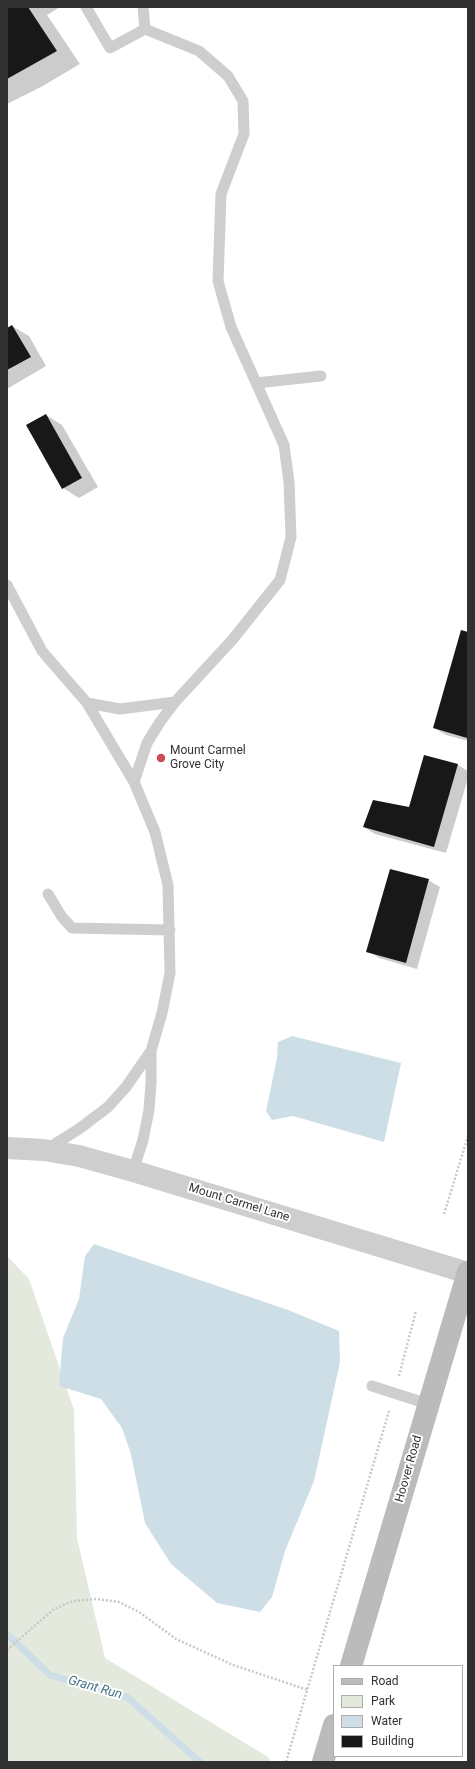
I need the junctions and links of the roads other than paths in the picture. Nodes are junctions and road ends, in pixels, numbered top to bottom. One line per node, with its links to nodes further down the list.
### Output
1 (86, 7): 3 (lane)
2 (143, 7): 3 (lane)
3 (145, 29): 5 (lane)
4 (321, 376): 5 (lane)
5 (256, 383): 7 (lane)
6 (7, 585): 8 (lane)
7 (175, 702): 8 (lane); 9 (lane)
8 (87, 703): 9 (lane)
9 (134, 782): 11 (lane)
10 (48, 894): 11 (lane)
11 (170, 930): 12 (lane)
12 (151, 1051): 14 (lane); 15 (lane)
13 (7, 1148): 14 (street, Mount Carmel Lane)
14 (44, 1150): 15 (street, Mount Carmel Lane)
15 (133, 1171): 16 (street, Mount Carmel Lane)
16 (468, 1273): 18 (main road, Hoover Road)
17 (372, 1386): 18 (lane)
18 (428, 1404): 19 (main road, Hoover Road)
19 (351, 1665)
20 (333, 1728): 21 (main road)
21 (323, 1762)

